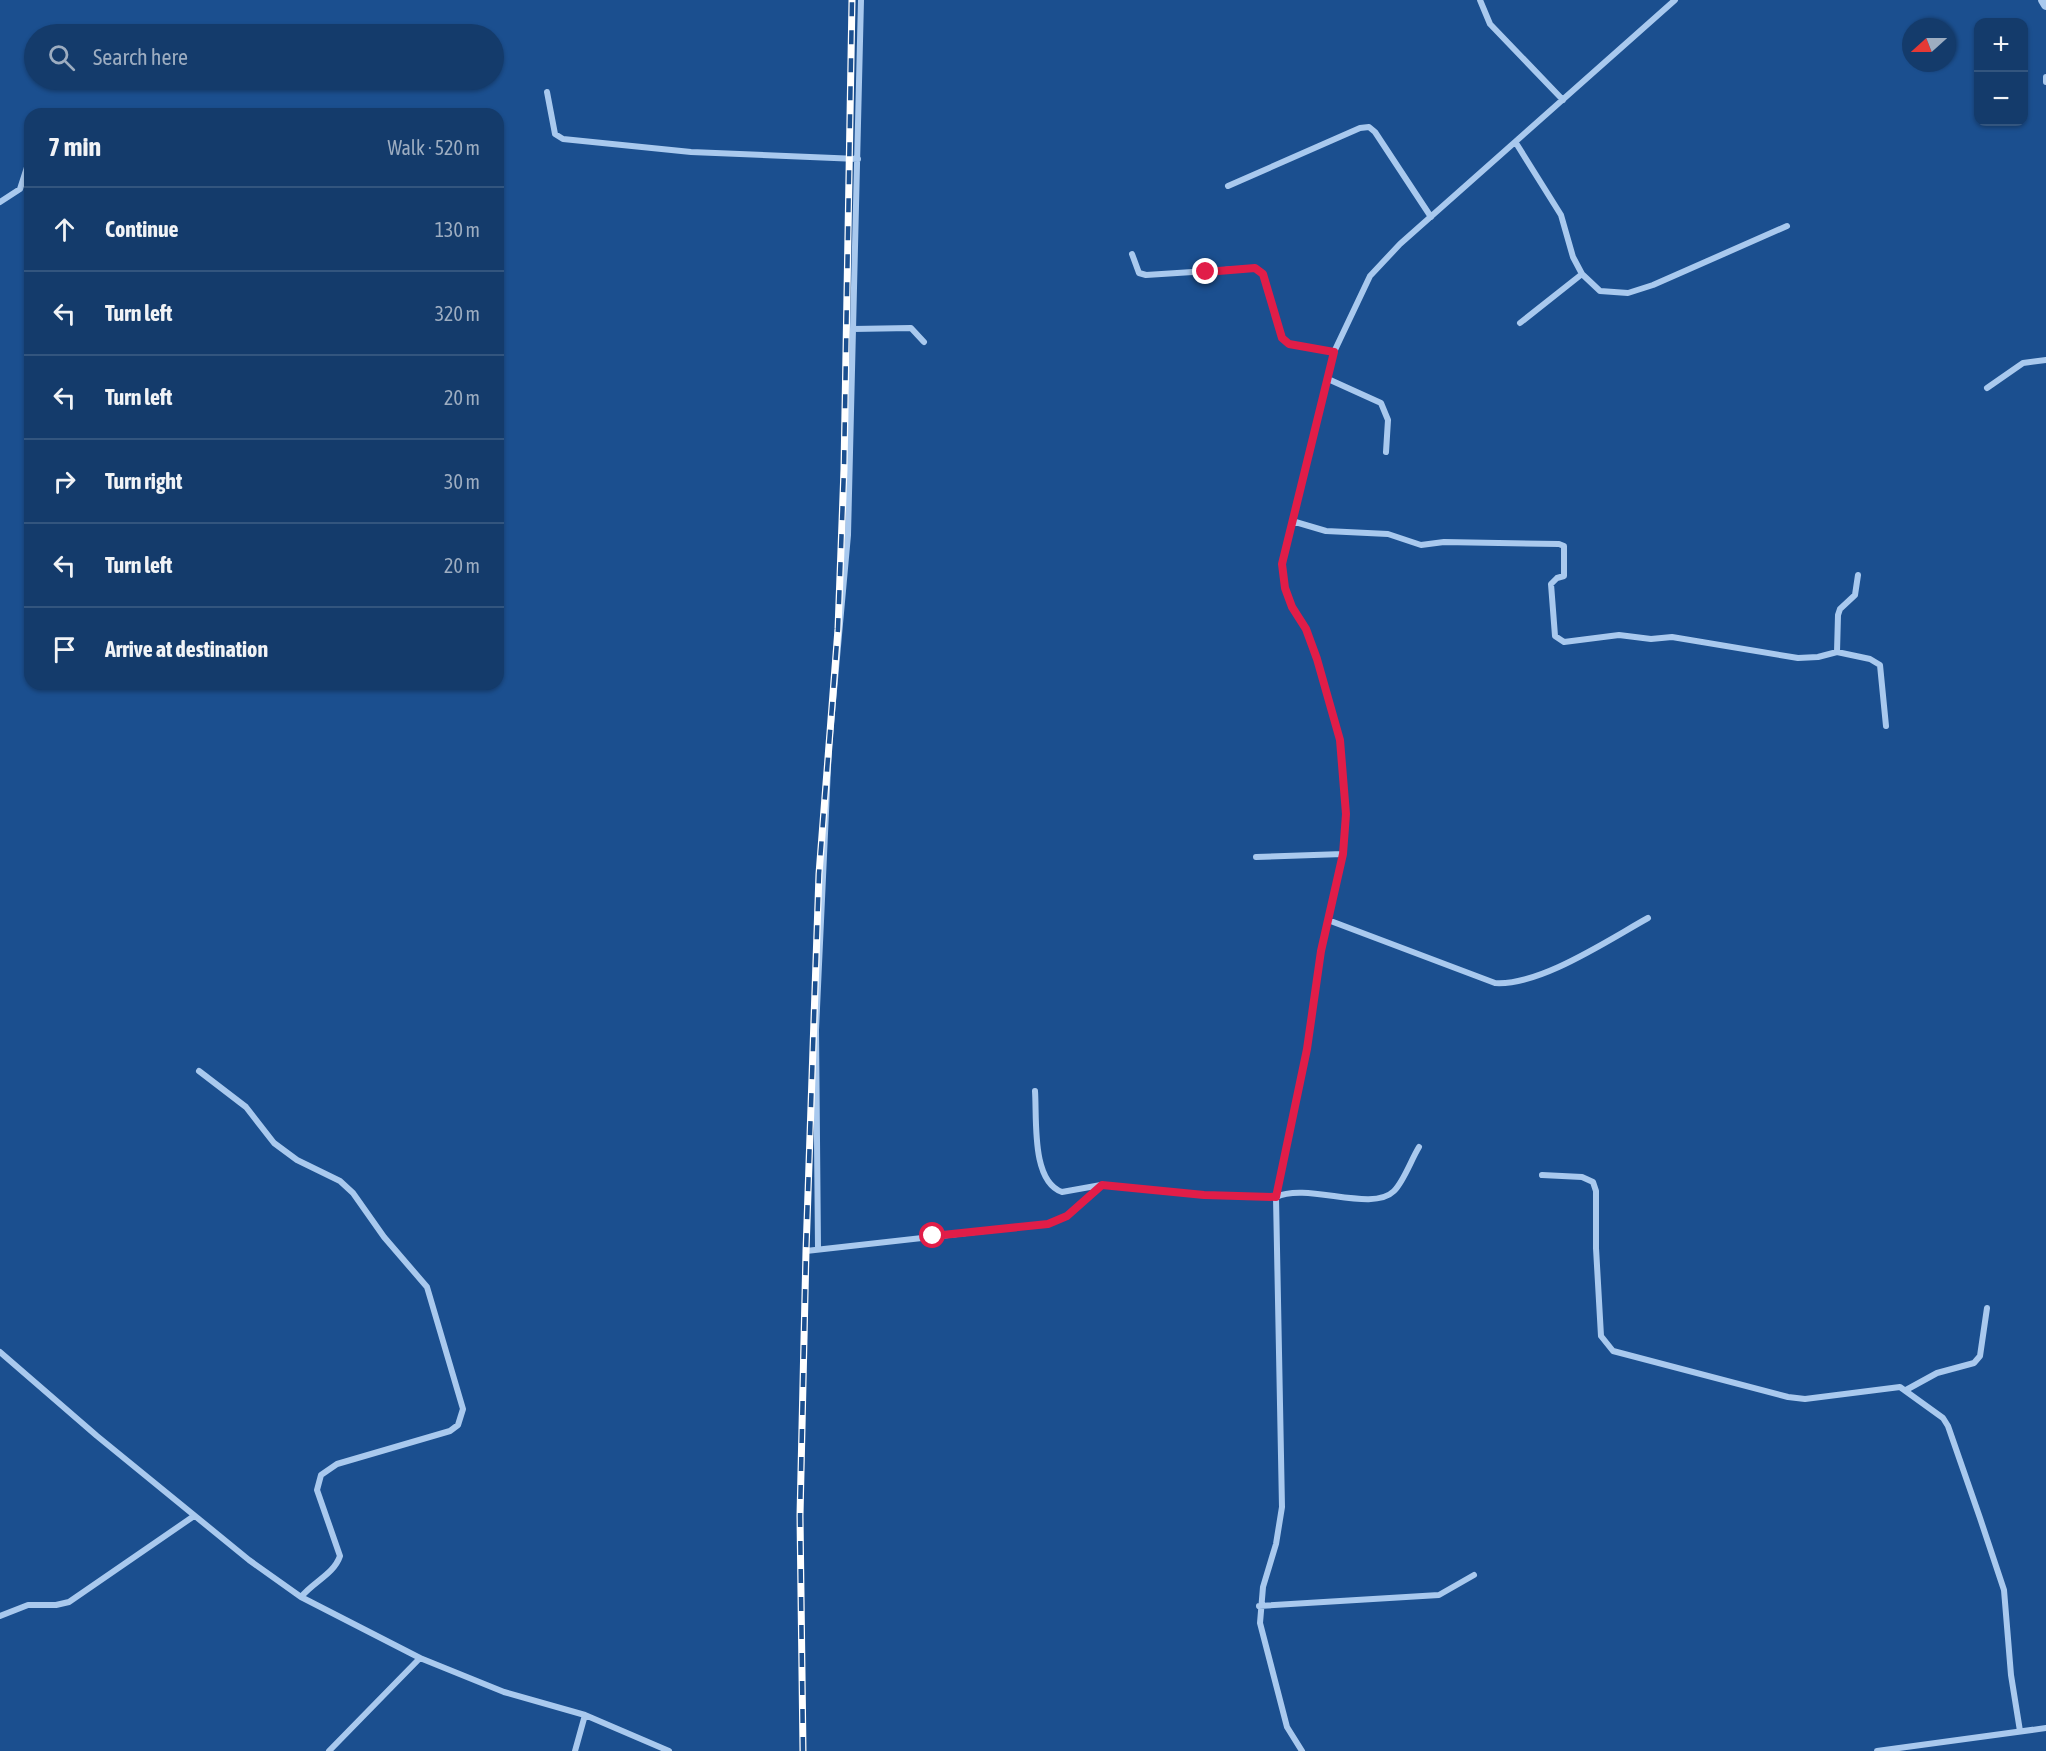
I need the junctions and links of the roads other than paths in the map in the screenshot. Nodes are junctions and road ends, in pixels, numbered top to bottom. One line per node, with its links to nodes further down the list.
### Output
1 (861, 0): 11 (street)
2 (1480, 0): 9 (street)
3 (1675, 0): 9 (street)
4 (2043, 0): 5 (street)
5 (2046, 5)
6 (2046, 77): 7 (street)
7 (2046, 82)
8 (548, 92): 11 (street)
9 (1563, 100): 10 (street)
10 (1516, 144): 15 (street); 18 (street)
11 (858, 159): 20 (street)
12 (24, 177): 14 (street)
13 (1228, 186): 15 (street)
14 (0, 202)
15 (1431, 217): 22 (street)
16 (1787, 226): 18 (street)
17 (1132, 254): 22 (street)
18 (1582, 274): 19 (street)
19 (1520, 323)
20 (853, 329): 21 (street); 41 (street)
21 (924, 342)
22 (1334, 352): 24 (street)
23 (2046, 360): 25 (street)
24 (1328, 378): 26 (street); 27 (street)
25 (1987, 388)
26 (1386, 452)
27 (1292, 521): 29 (street); 31 (street)
28 (1858, 575): 29 (street)
29 (1837, 652): 30 (street)
30 (1886, 726)
31 (1343, 854): 32 (street); 34 (street)
32 (1256, 857)
33 (1647, 918): 34 (street)
34 (1328, 920): 40 (street)
35 (199, 1071): 48 (street)
36 (1035, 1091): 39 (street)
37 (1419, 1147): 40 (street)
38 (1542, 1175): 45 (street)
39 (1102, 1185): 40 (street); 41 (street)
40 (1276, 1197): 49 (street)
41 (818, 1248): 42 (street)
42 (806, 1251)
43 (1987, 1308): 45 (street)
44 (0, 1352): 46 (street)
45 (1906, 1390): 54 (street)
46 (194, 1516): 48 (street); 50 (street)
47 (1474, 1575): 49 (street)
48 (301, 1597): 51 (street)
49 (1259, 1606): 58 (street)
50 (0, 1616)
51 (420, 1658): 52 (street); 55 (street)
52 (585, 1715): 56 (street); 57 (street)
53 (2046, 1728): 54 (street)
54 (2020, 1731): 59 (street)
55 (329, 1751)
56 (575, 1751)
57 (669, 1751)
58 (1302, 1751)
59 (1877, 1751)

